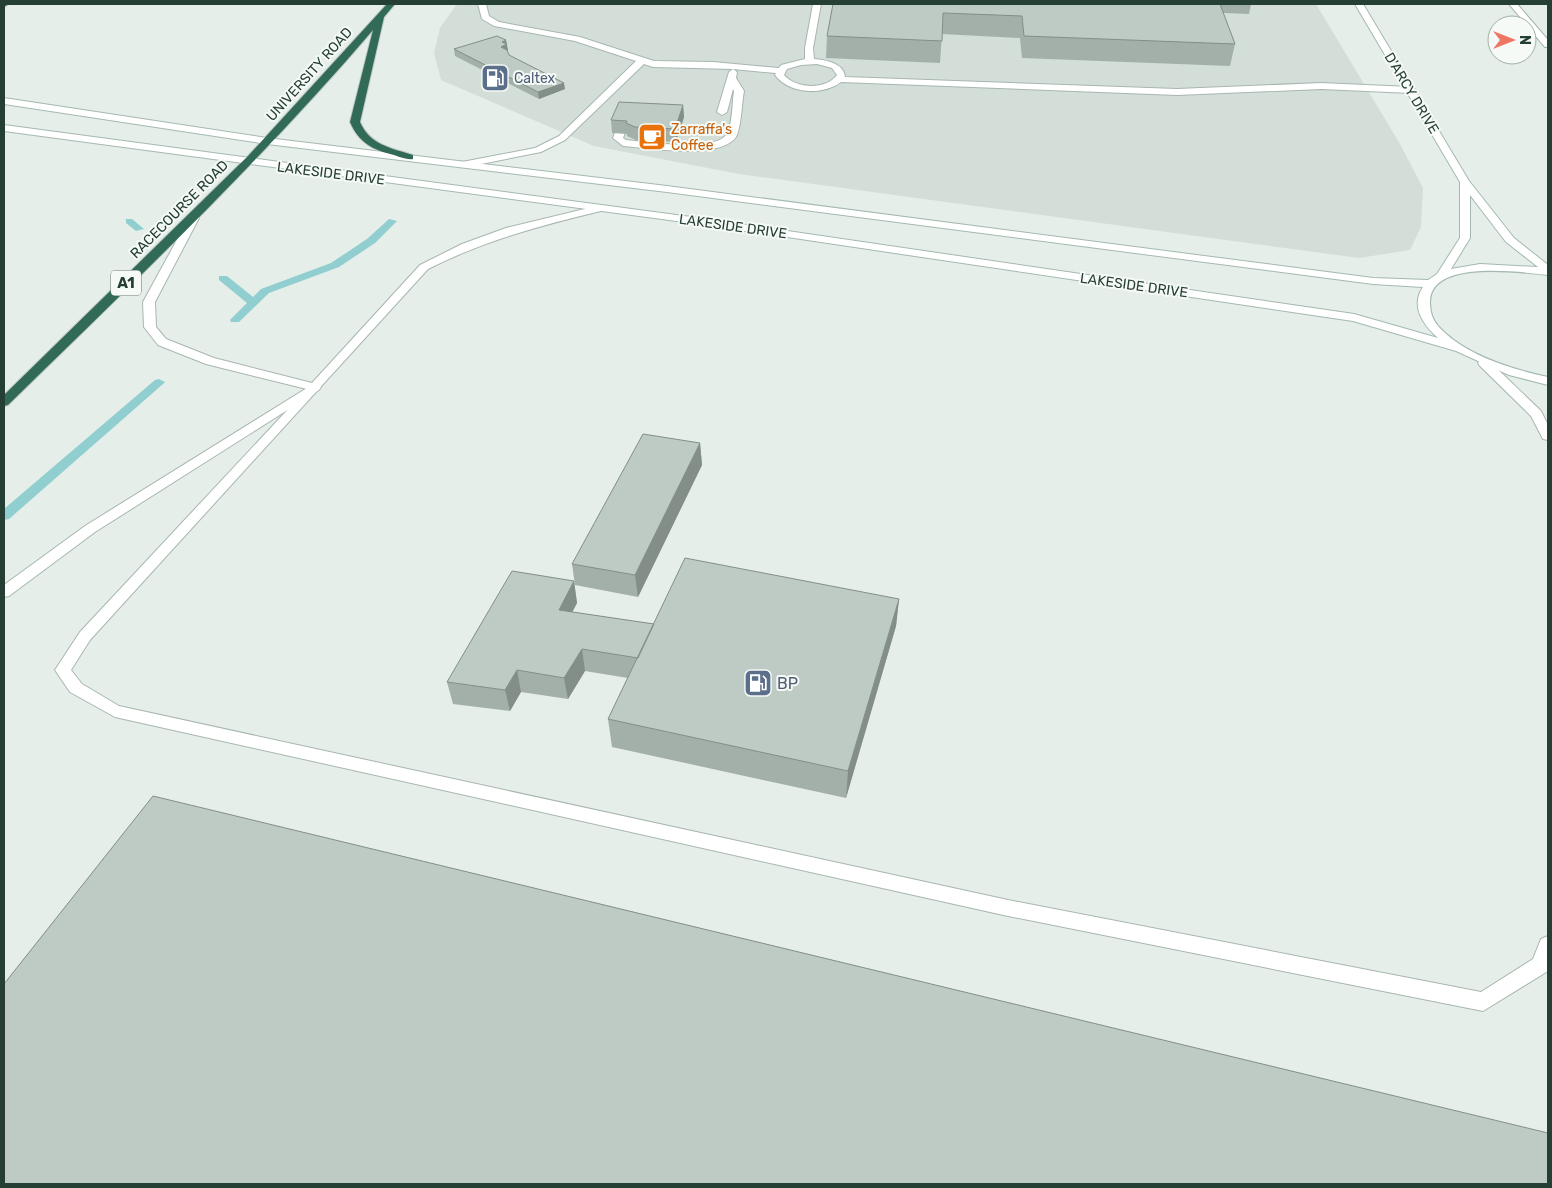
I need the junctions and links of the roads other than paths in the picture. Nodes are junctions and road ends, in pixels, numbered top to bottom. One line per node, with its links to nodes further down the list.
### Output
1 (391, 4): 6 (highway, UNIVERSITY ROAD / A1)
2 (482, 4): 8 (street)
3 (817, 4): 9 (street)
4 (1359, 4): 14 (street, D'ARCY DRIVE)
5 (1513, 4): 7 (street)
6 (381, 16): 19 (highway, UNIVERSITY ROAD / A1); 20 (highway)
7 (1548, 45)
8 (642, 61): 10 (street); 22 (street)
9 (810, 62): 11 (street); 13 (street)
10 (734, 66): 11 (street); 12 (street)
11 (780, 71): 13 (street)
12 (731, 78): 16 (street); 17 (street)
13 (840, 79): 14 (street)
14 (1411, 90): 23 (street, D'ARCY DRIVE)
15 (4, 102): 19 (street, LAKESIDE DRIVE)
16 (631, 108)
17 (722, 112)
18 (4, 128): 21 (street, LAKESIDE DRIVE)
19 (267, 140): 20 (street, LAKESIDE DRIVE); 21 (highway, UNIVERSITY ROAD / A1)
20 (410, 157): 22 (street, LAKESIDE DRIVE)
21 (246, 162): 24 (street, LAKESIDE DRIVE); 25 (highway, RACECOURSE ROAD / A1)
22 (466, 164): 27 (street, LAKESIDE DRIVE)
23 (1465, 182): 26 (street, D'ARCY DRIVE); 27 (street)
24 (601, 208): 28 (street, LAKESIDE DRIVE); 31 (street)
25 (194, 218): 31 (street); 32 (highway, RACECOURSE ROAD / A1)
26 (1548, 271): 27 (street)
27 (1436, 280): 28 (street)
28 (1458, 348): 29 (street)
29 (1484, 363): 30 (street); 33 (street)
30 (1548, 381)
31 (315, 387): 34 (street); 35 (street)
32 (4, 402)
33 (1548, 436)
34 (4, 592)
35 (1548, 945)

